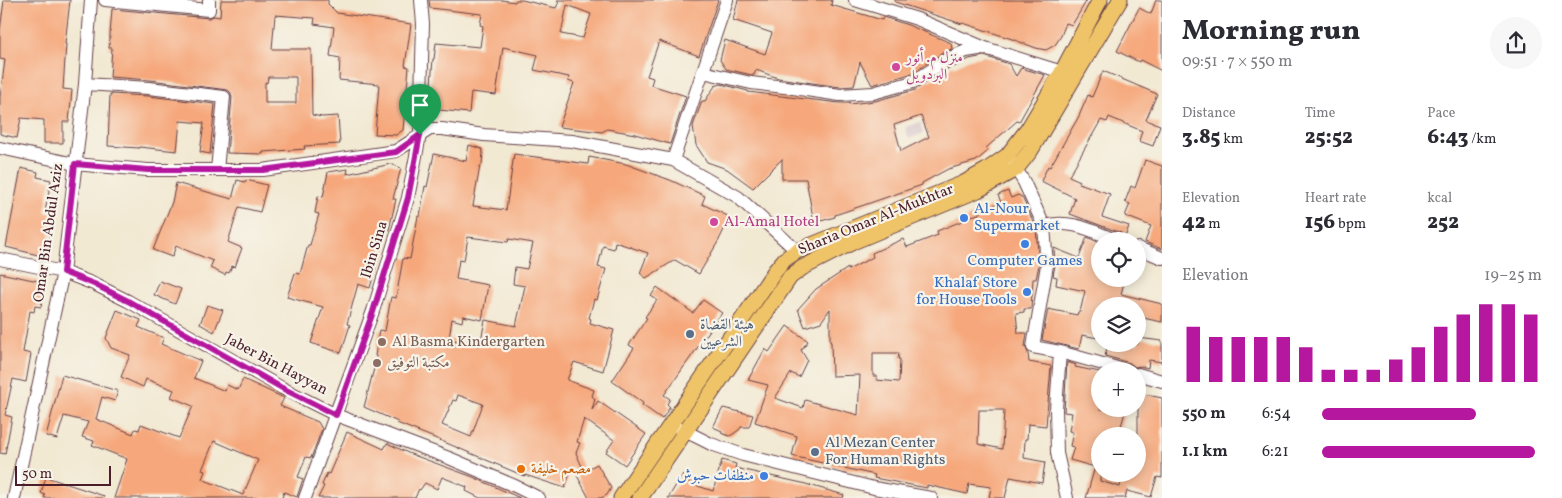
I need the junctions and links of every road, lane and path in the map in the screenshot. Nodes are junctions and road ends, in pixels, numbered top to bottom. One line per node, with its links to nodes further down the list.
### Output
1 (91, 0): 12 (street, Omar Bin Abdul Aziz)
2 (105, 0): 3 (street)
3 (209, 0)
4 (421, 0): 13 (street, Ibin Sina)
5 (727, 0): 10 (street)
6 (855, 0): 9 (street)
7 (1100, 0): 11 (main road, Sharia Omar Al-Mukhtar)
8 (1120, 0): 18 (main road, Sharia Omar Al-Mukhtar)
9 (985, 48): 10 (street); 11 (street)
10 (703, 72): 16 (street)
11 (1062, 72): 15 (main road, Sharia Omar Al-Mukhtar)
12 (85, 84): 17 (street, Omar Bin Abdul Aziz); 19 (street)
13 (420, 135): 16 (street); 19 (street); 31 (street, Ibin Sina)
14 (0, 148): 17 (street)
15 (1007, 156): 18 (street); 22 (main road, Sharia Omar Al-Mukhtar)
16 (673, 160): 22 (street)
17 (75, 164): 19 (street); 26 (street, Omar Bin Abdul Aziz)
18 (1016, 169): 20 (street); 33 (main road, Sharia Omar Al-Mukhtar)
19 (217, 170)
20 (1044, 226): 21 (street); 27 (street)
21 (1094, 232)
22 (797, 251): 32 (main road, Sharia Omar Al-Mukhtar)
23 (1146, 251): 24 (street)
24 (1162, 258)
25 (0, 259): 26 (street, Jaber Bin Hayyan)
26 (63, 272): 31 (street, Jaber Bin Hayyan); 34 (street, Omar Bin Abdul Aziz)
27 (1060, 352): 28 (street); 40 (street)
28 (1096, 362)
29 (1146, 376): 30 (street)
30 (1162, 381)
31 (336, 415): 35 (street, Ibin Sina); 36 (street, Jaber Bin Hayyan)
32 (670, 424): 33 (street); 37 (main road, Sharia Omar Al-Mukhtar)
33 (685, 432): 38 (main road, Sharia Omar Al-Mukhtar); 39 (street)
34 (14, 498)
35 (305, 498)
36 (539, 498)
37 (621, 498)
38 (640, 498)
39 (931, 498)
40 (1067, 498)

